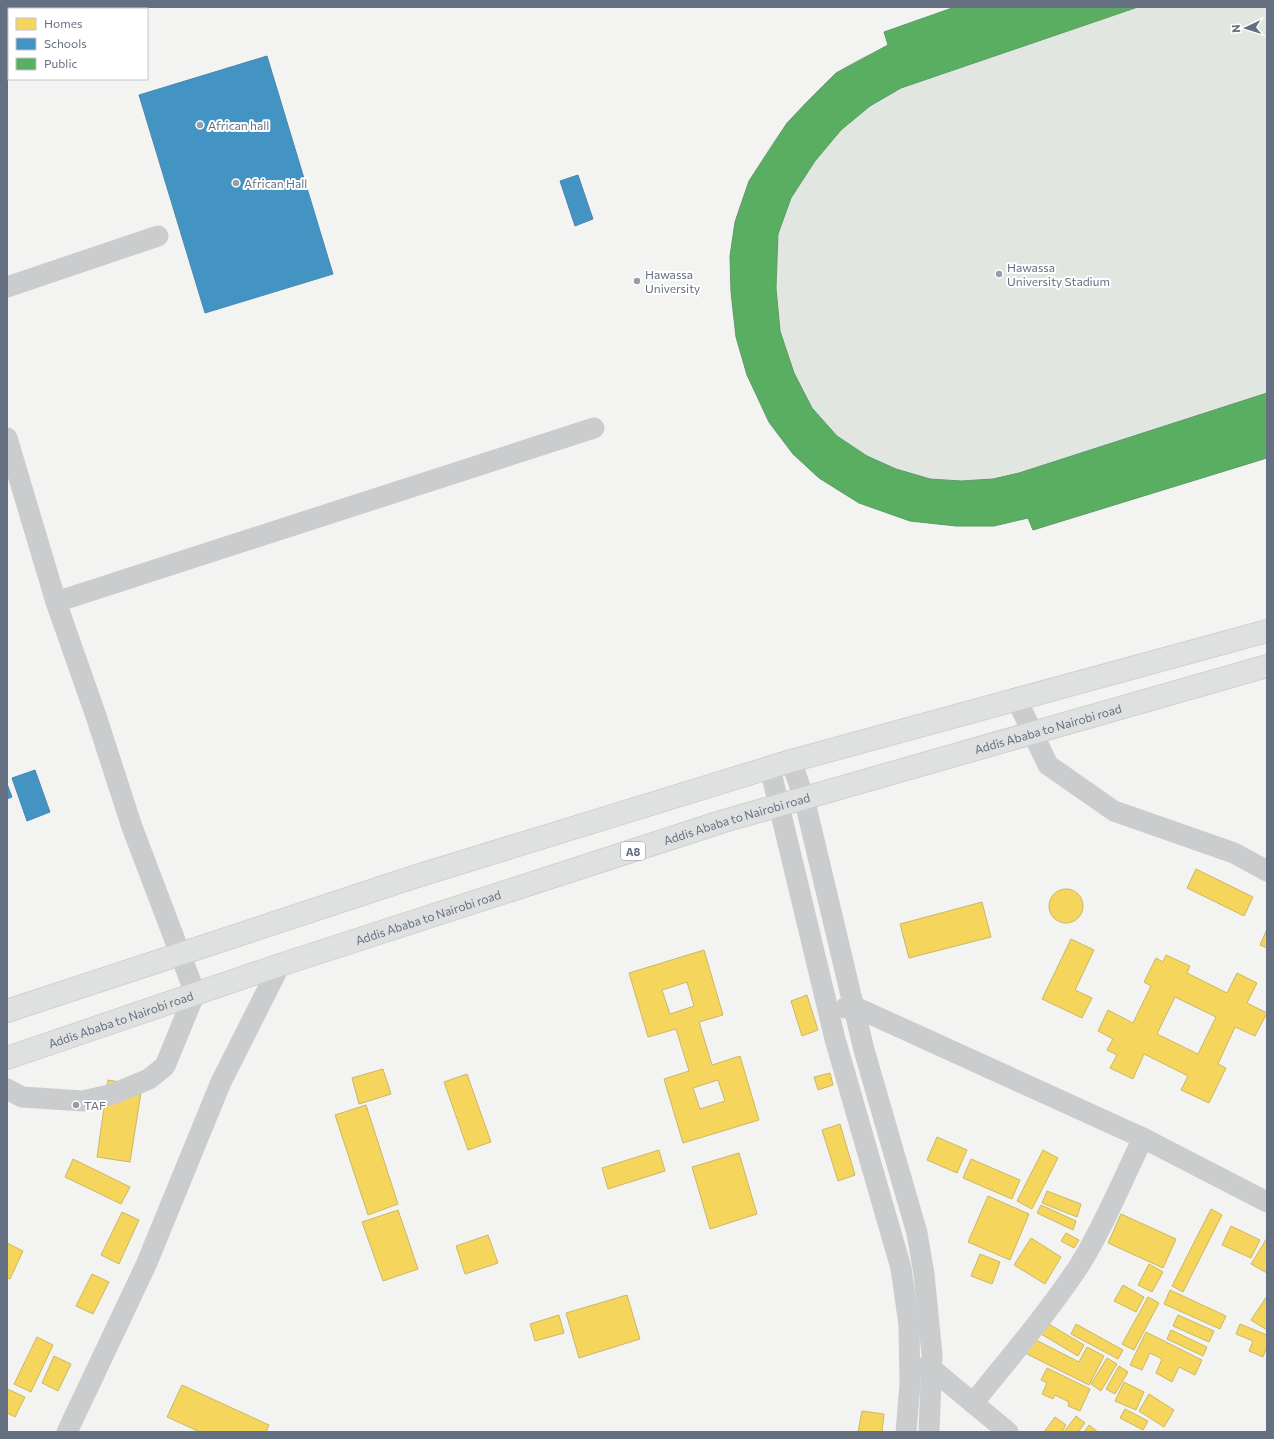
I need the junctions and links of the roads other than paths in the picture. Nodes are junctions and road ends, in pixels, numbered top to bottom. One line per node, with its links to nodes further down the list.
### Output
1 (158, 236): 2 (street)
2 (7, 287)
3 (594, 428): 5 (street)
4 (7, 438): 5 (street)
5 (56, 602): 15 (street)
6 (1267, 631): 8 (highway)
7 (1267, 666): 9 (highway, Addis Ababa to Nairobi road / A8)
8 (1016, 698): 9 (street); 10 (highway)
9 (1033, 733): 12 (highway, Addis Ababa to Nairobi road / A8); 14 (street)
10 (791, 761): 11 (highway); 12 (street)
11 (770, 768): 13 (street); 15 (highway)
12 (804, 798): 13 (highway, Addis Ababa to Nairobi road / A8); 18 (street)
13 (778, 805): 16 (highway, Addis Ababa to Nairobi road / A8); 20 (street)
14 (1262, 865)
15 (179, 953): 17 (street); 19 (highway)
16 (280, 965): 17 (highway, Addis Ababa to Nairobi road / A8); 28 (street)
17 (195, 994): 21 (highway, Addis Ababa to Nairobi road / A8); 22 (street)
18 (853, 1006): 20 (street); 23 (street); 26 (street)
19 (7, 1010)
20 (829, 1013): 25 (street)
21 (7, 1058)
22 (7, 1088)
23 (1143, 1138): 24 (street); 27 (street)
24 (1267, 1202)
25 (910, 1367): 26 (street); 29 (street)
26 (932, 1369): 27 (street); 30 (street)
27 (973, 1404): 31 (street)
28 (67, 1432)
29 (906, 1432)
30 (929, 1432)
31 (1008, 1432)

